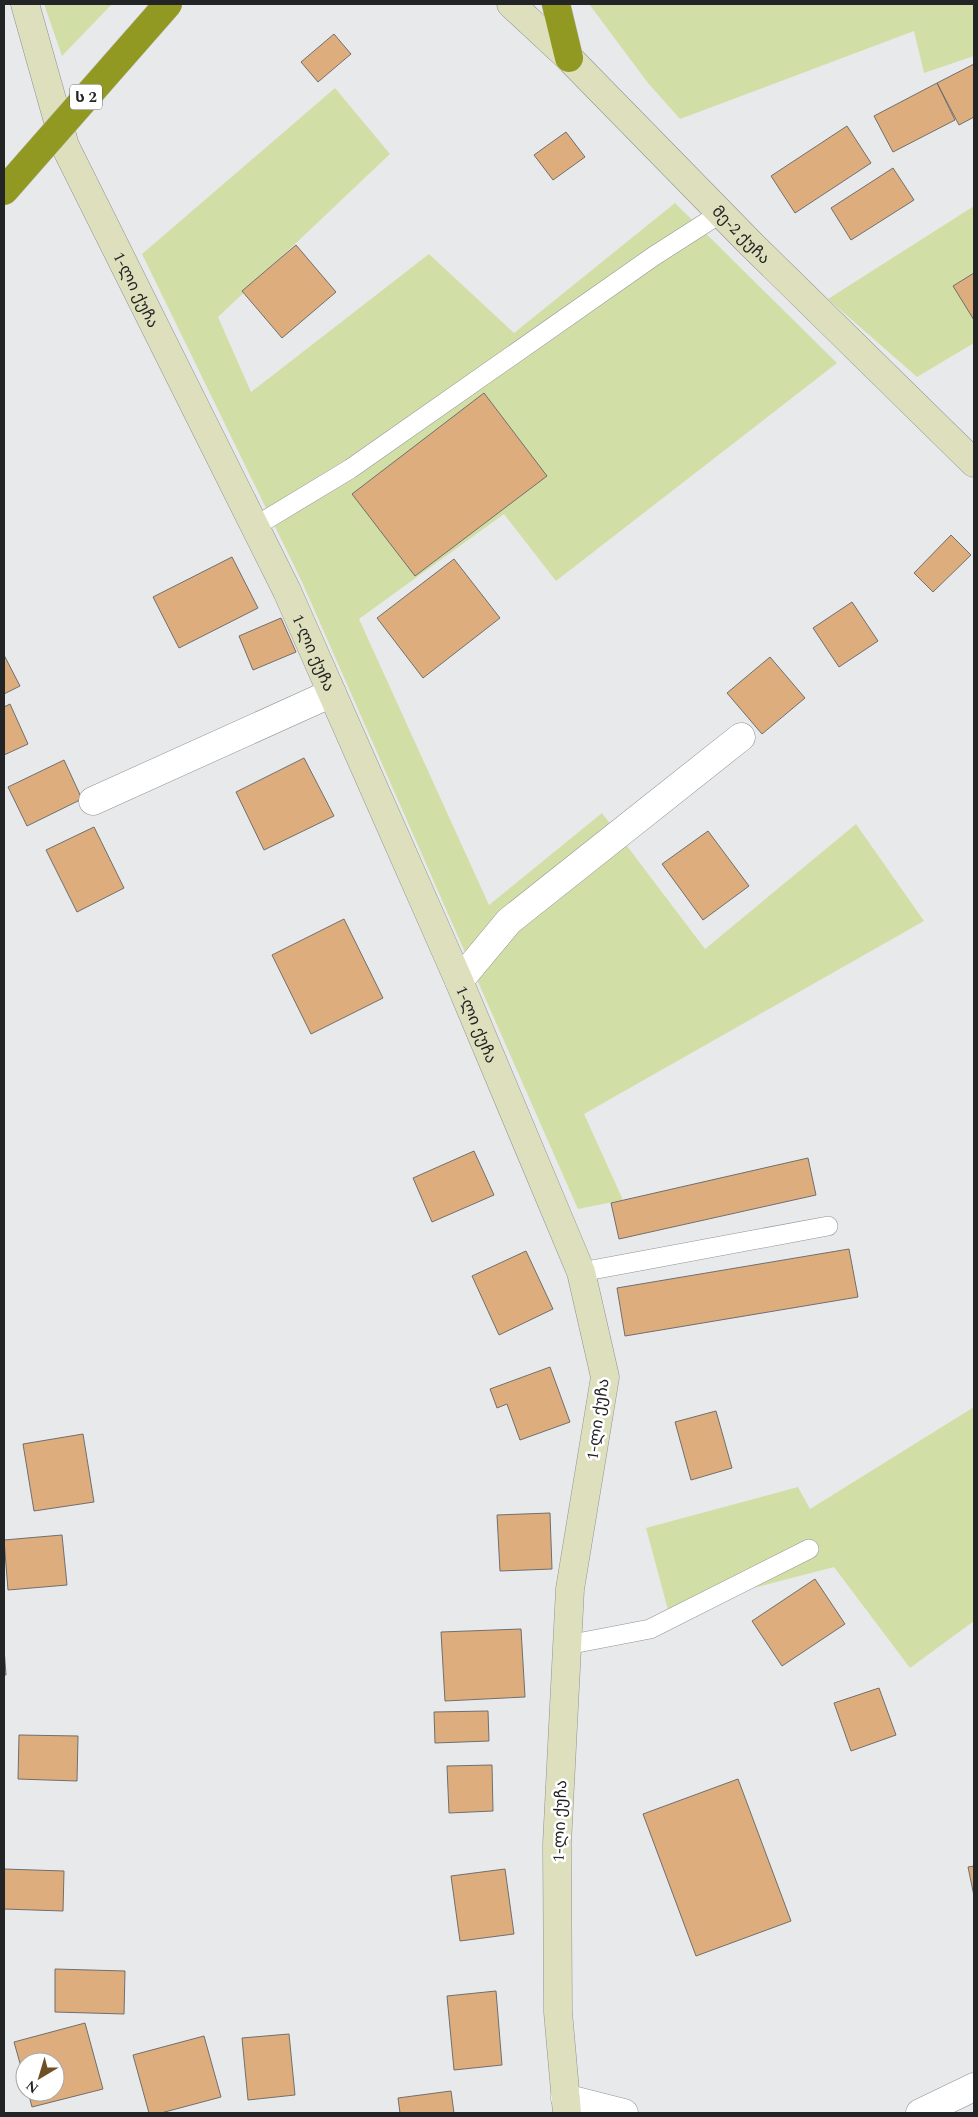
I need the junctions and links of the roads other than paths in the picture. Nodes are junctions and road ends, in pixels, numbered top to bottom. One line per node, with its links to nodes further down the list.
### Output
1 (25, 4): 9 (street, 1-ლი ქუჩა)
2 (168, 4): 6 (highway, ს 2, bridge)
3 (511, 4): 5 (street, მე-2 ქუჩა)
4 (556, 4): 5 (highway)
5 (569, 58): 7 (street, მე-2 ქუჩა)
6 (4, 192)
7 (722, 213): 8 (street, მე-2 ქუჩა); 9 (lane)
8 (974, 462)
9 (254, 527): 10 (street, 1-ლი ქუჩა)
10 (332, 693): 12 (street); 13 (street, 1-ლი ქუჩა)
11 (741, 737): 13 (street)
12 (92, 801)
13 (458, 981): 15 (street, 1-ლი ქუჩა)
14 (828, 1226): 15 (lane)
15 (581, 1272): 17 (street, 1-ლი ქუჩა)
16 (809, 1549): 17 (lane)
17 (567, 1645): 19 (street, 1-ლი ქუჩა)
18 (974, 2087): 21 (street)
19 (566, 2106): 20 (street)
20 (624, 2113)
21 (920, 2113)

